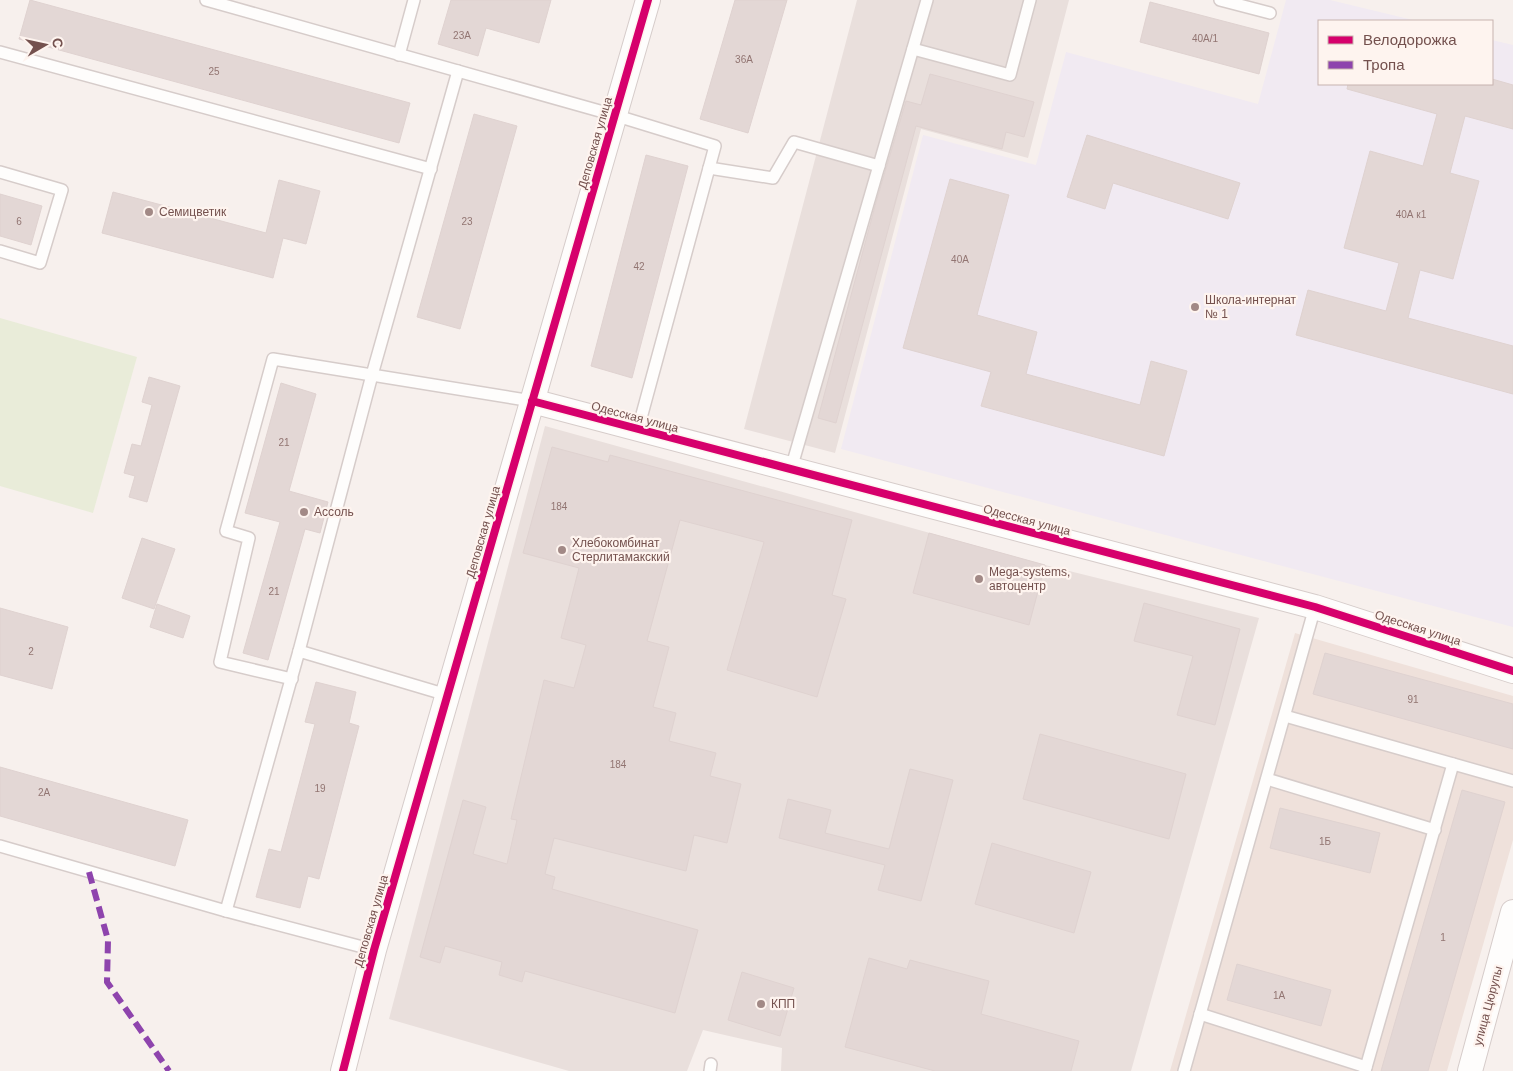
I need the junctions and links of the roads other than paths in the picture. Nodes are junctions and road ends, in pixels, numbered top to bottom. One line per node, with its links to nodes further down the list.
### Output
1 (206, 0): 10 (lane)
2 (414, 0): 10 (lane)
3 (648, 0): 12 (street, Деповская улица)
4 (927, 0): 8 (lane)
5 (1030, 0): 8 (lane)
6 (1220, 0): 7 (lane)
7 (1270, 13)
8 (913, 49): 13 (lane)
9 (0, 52): 15 (lane)
10 (399, 55): 11 (lane)
11 (458, 71): 12 (lane); 15 (lane)
12 (614, 115): 14 (lane); 19 (street, Деповская улица)
13 (879, 166): 14 (lane); 21 (lane)
14 (709, 168): 20 (lane)
15 (430, 169): 18 (lane)
16 (0, 172): 17 (lane)
17 (0, 251)
18 (372, 375): 19 (lane); 23 (lane); 25 (lane)
19 (532, 401): 20 (street, Одесская улица); 26 (street, Деповская улица)
20 (638, 429): 21 (street, Одесская улица)
21 (791, 469): 22 (street, Одесская улица)
22 (1315, 607): 24 (street, Одесская улица); 27 (lane)
23 (299, 651): 25 (lane); 26 (lane)
24 (1513, 671)
25 (292, 679): 33 (lane)
26 (447, 695): 35 (street, Деповская улица)
27 (1285, 716): 28 (lane); 29 (lane)
28 (1453, 764): 30 (lane); 31 (lane)
29 (1267, 779): 31 (lane); 36 (lane)
30 (1513, 781)
31 (1434, 830): 37 (lane)
32 (0, 846): 33 (lane)
33 (226, 911): 35 (lane)
34 (1513, 912): 40 (street, улица Цюрупы)
35 (374, 950): 38 (street, Деповская улица)
36 (1200, 1014): 37 (lane); 39 (lane)
37 (1366, 1069)
38 (343, 1071)
39 (1184, 1071)
40 (1470, 1071)

